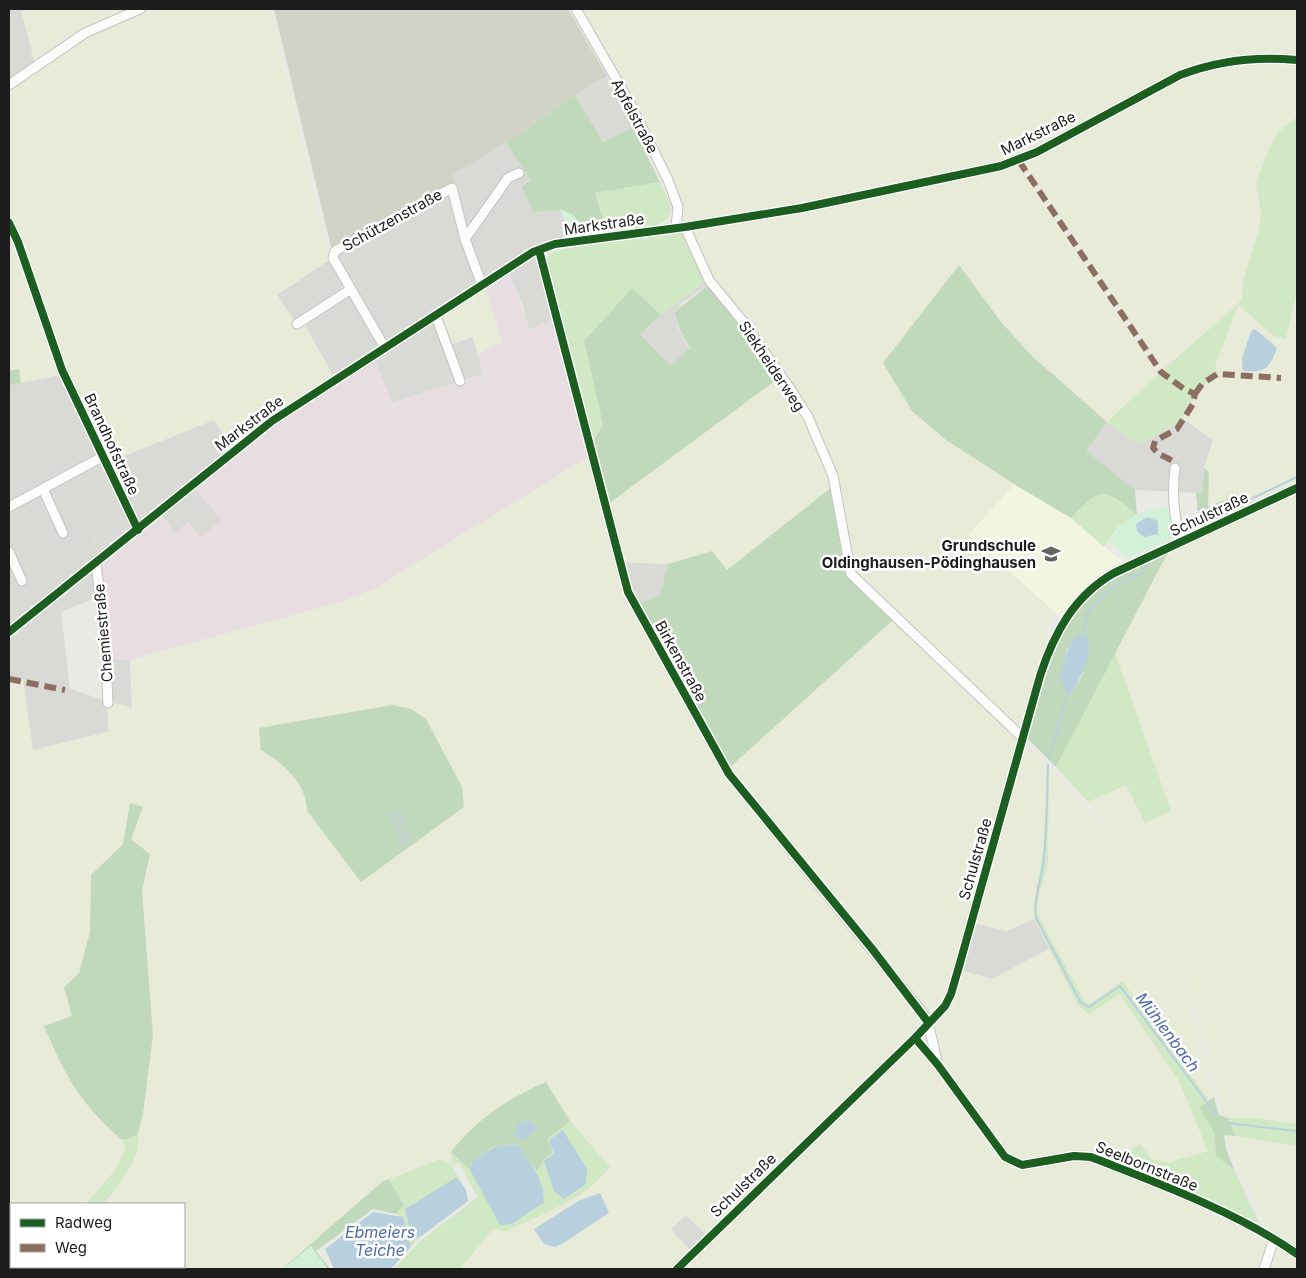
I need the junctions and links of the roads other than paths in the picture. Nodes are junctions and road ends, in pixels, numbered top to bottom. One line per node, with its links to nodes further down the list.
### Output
1 (140, 9): 4 (street)
2 (576, 9): 7 (street, Apfelstraße)
3 (1297, 60): 7 (street, Markstraße)
4 (9, 85)
5 (519, 173): 8 (street)
6 (9, 222): 16 (street, Brandhofstraße)
7 (680, 228): 9 (street, Markstraße); 29 (street, Siekheiderweg)
8 (465, 239): 10 (street); 11 (street, Schützenstraße)
9 (539, 250): 10 (street, Markstraße); 30 (street, Birkenstraße)
10 (482, 285): 12 (street, Markstraße)
11 (350, 289): 13 (street); 14 (street)
12 (436, 316): 14 (street, Markstraße); 15 (street)
13 (297, 324)
14 (385, 348): 21 (street, Markstraße)
15 (460, 381)
16 (102, 457): 19 (street); 21 (street, Brandhofstraße)
17 (1175, 468): 23 (street)
18 (1297, 488): 23 (street, Schulstraße)
19 (43, 489): 20 (street); 22 (street)
20 (9, 507)
21 (138, 530): 25 (street, Markstraße)
22 (63, 533)
23 (1182, 542): 29 (street, Schulstraße)
24 (9, 552): 26 (street)
25 (96, 563): 27 (street, Markstraße); 28 (street, Chemiestraße)
26 (22, 581)
27 (9, 632)
28 (108, 703)
29 (1023, 738): 30 (street, Schulstraße)
30 (928, 1022): 31 (street, Schulstraße); 32 (street, Seelbornstraße)
31 (914, 1038): 32 (street, Seelbornstraße); 35 (street, Schulstraße)
32 (938, 1065): 33 (street, Seelbornstraße)
33 (1274, 1239): 34 (street, Seelbornstraße); 36 (street)
34 (1297, 1254)
35 (677, 1269)
36 (1264, 1269)

